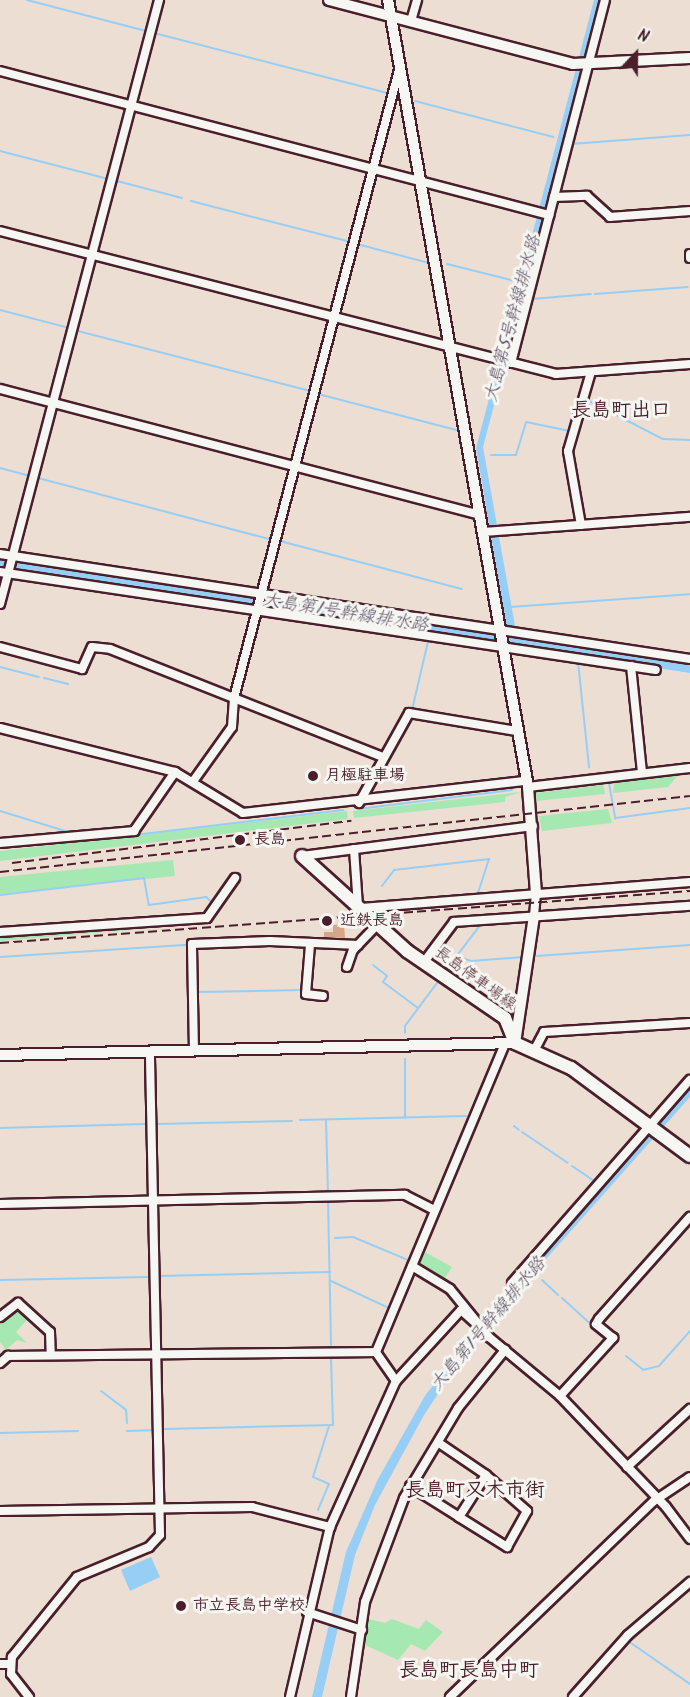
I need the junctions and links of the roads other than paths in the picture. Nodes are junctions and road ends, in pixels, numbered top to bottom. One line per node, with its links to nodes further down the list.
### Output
1 (159, 0): 12 (street)
2 (329, 0): 6 (street)
3 (388, 0): 6 (street)
4 (417, 0): 7 (street)
5 (605, 0): 10 (street)
6 (392, 16): 7 (street); 9 (street)
7 (411, 21): 10 (street)
8 (690, 58): 10 (street)
9 (401, 62): 13 (street); 14 (street)
10 (586, 66): 15 (street)
11 (0, 71): 12 (street)
12 (132, 106): 13 (street); 19 (street)
13 (373, 170): 14 (street); 20 (street)
14 (423, 183): 17 (street); 21 (street)
15 (554, 197): 16 (street); 17 (street)
16 (690, 211)
17 (548, 215): 22 (street)
18 (0, 231): 19 (street)
19 (92, 255): 20 (street); 26 (street)
20 (333, 319): 21 (street); 27 (street)
21 (452, 350): 22 (street); 28 (street)
22 (510, 362): 24 (street)
23 (690, 364): 24 (street)
24 (591, 372): 30 (street)
25 (0, 389): 26 (street)
26 (54, 403): 27 (street); 33 (street)
27 (294, 466): 28 (street); 36 (street)
28 (481, 515): 31 (street)
29 (690, 517): 30 (street)
30 (581, 525): 31 (street)
31 (487, 531): 39 (street)
32 (0, 554): 33 (street)
33 (14, 557): 35 (street); 36 (street)
34 (0, 572): 35 (street)
35 (10, 572): 37 (street); 38 (street)
36 (261, 595): 38 (street); 39 (street)
37 (0, 604)
38 (257, 609): 41 (street); 45 (street)
39 (503, 632): 41 (street); 42 (street)
40 (0, 647): 45 (street)
41 (504, 648): 43 (street); 47 (street)
42 (690, 659)
43 (631, 666): 44 (street); 51 (street)
44 (656, 670)
45 (234, 698): 48 (street); 52 (street)
46 (0, 728): 50 (street)
47 (518, 730): 48 (street); 53 (street)
48 (383, 757): 54 (street)
49 (690, 768): 51 (street)
50 (175, 772): 52 (street); 56 (street)
51 (642, 772): 53 (street)
52 (194, 780): 54 (street)
53 (527, 784): 54 (street); 55 (street)
54 (359, 802)
55 (533, 826): 57 (street); 61 (street)
56 (0, 843)
57 (354, 849): 58 (street); 63 (street)
58 (302, 856): 63 (main road, 長島停車場線)
59 (235, 878): 66 (street)
60 (690, 882): 61 (street)
61 (536, 894): 63 (street); 64 (street)
62 (690, 906): 64 (street)
63 (360, 907): 65 (main road, 長島停車場線)
64 (534, 916): 69 (street); 73 (street)
65 (377, 925): 68 (street); 69 (main road, 長島停車場線)
66 (0, 932)
67 (310, 945): 68 (street); 71 (street); 75 (street)
68 (358, 945): 70 (street)
69 (424, 962): 73 (main road, 長島停車場線)
70 (347, 967)
71 (323, 996)
72 (690, 1023): 74 (street)
73 (510, 1043): 74 (main road); 75 (street); 83 (street)
74 (535, 1048): 79 (main road)
75 (194, 1051): 76 (street)
76 (150, 1052): 77 (street); 81 (street)
77 (0, 1055)
78 (690, 1080): 79 (street)
79 (650, 1126): 80 (main road); 86 (street)
80 (690, 1156)
81 (152, 1200): 82 (street); 83 (street); 91 (street)
82 (0, 1204)
83 (433, 1209): 85 (street)
84 (690, 1217): 95 (street)
85 (412, 1266): 88 (street); 90 (street)
86 (512, 1283)
87 (0, 1317): 92 (street)
88 (482, 1330): 89 (street); 94 (street)
89 (505, 1350): 95 (street); 97 (street)
90 (376, 1352): 91 (street); 94 (street)
91 (156, 1353): 92 (street); 103 (street)
92 (51, 1355): 93 (street)
93 (0, 1363)
94 (396, 1381): 106 (street)
95 (560, 1396): 98 (street)
96 (690, 1408): 98 (street)
97 (439, 1443): 99 (street); 101 (street)
98 (627, 1467): 102 (street)
99 (486, 1476): 105 (street); 105 (street)
100 (690, 1477): 102 (street)
101 (410, 1486): 105 (street); 110 (street)
102 (659, 1499): 107 (street); 116 (street)
103 (159, 1507): 104 (street); 106 (street); 112 (street)
104 (0, 1511)
105 (459, 1517)
106 (330, 1527): 109 (street)
107 (690, 1539)
108 (690, 1582): 117 (street)
109 (308, 1612): 110 (street); 114 (street)
110 (362, 1630): 115 (street)
111 (0, 1664): 112 (street)
112 (11, 1664): 113 (street)
113 (29, 1697)
114 (290, 1697)
115 (351, 1697)
116 (450, 1697)
117 (574, 1697)

